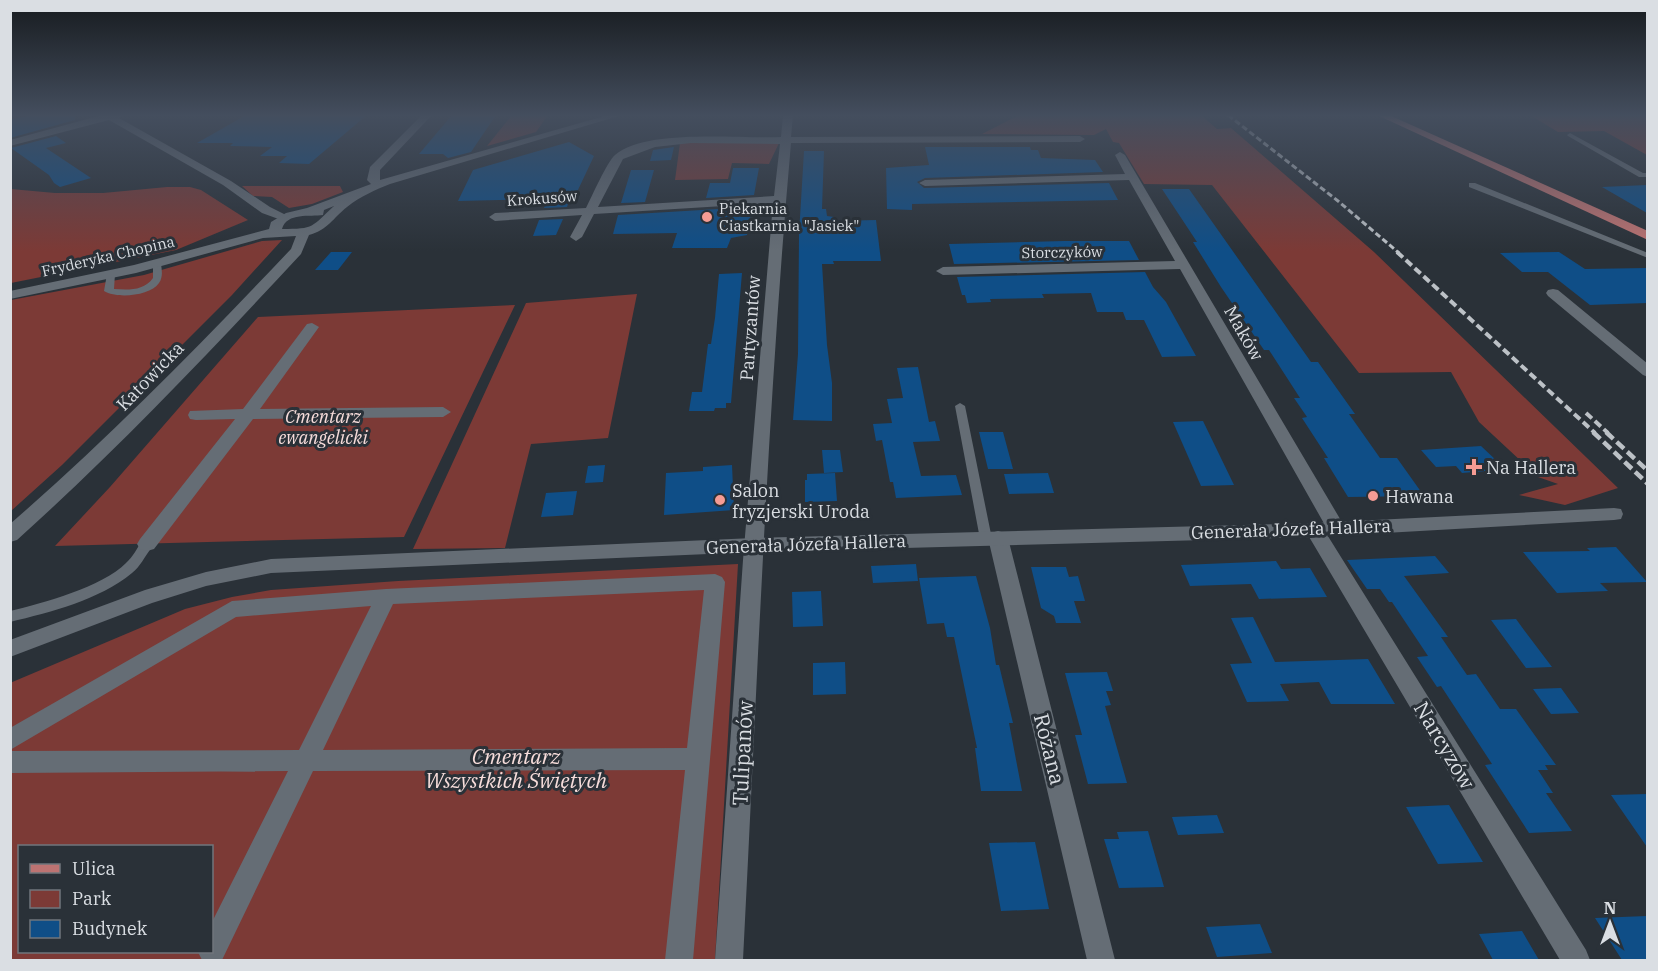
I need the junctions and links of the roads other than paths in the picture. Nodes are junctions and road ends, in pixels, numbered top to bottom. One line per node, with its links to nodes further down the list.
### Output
1 (188, 160): 22 (street)
2 (383, 160): 13 (street)
3 (463, 160): 13 (street)
4 (616, 160): 17 (street, Krokusów)
5 (784, 160): 16 (street, Partyzantów)
6 (1123, 160): 11 (street, Maków)
7 (1481, 160): 24 (main road)
8 (1506, 160): 21 (main road)
9 (1616, 160): 10 (lane)
10 (1647, 175)
11 (1132, 177): 12 (street); 28 (street, Maków)
12 (925, 183)
13 (379, 185): 15 (street)
14 (1472, 185): 26 (lane)
15 (366, 189): 18 (street); 19 (street)
16 (780, 199): 17 (street, Krokusów); 45 (street, Partyzantów)
17 (592, 210): 20 (street, Krokusów); 25 (street, Krokusów)
18 (307, 212): 19 (street); 22 (street, Fryderyka Chopina)
19 (327, 216): 23 (street)
20 (495, 217)
21 (1647, 223)
22 (278, 224): 23 (street); 27 (street, Fryderyka Chopina)
23 (303, 233): 42 (street, Katowicka)
24 (1647, 236)
25 (576, 237)
26 (1647, 256)
27 (157, 264): 30 (street, Fryderyka Chopina); 30 (lane)
28 (1182, 265): 29 (street, Storczyków); 40 (street, Maków)
29 (943, 271)
30 (111, 274): 32 (street, Fryderyka Chopina)
31 (1553, 293): 34 (street)
32 (10, 295)
33 (312, 327): 37 (street)
34 (1647, 372)
35 (960, 406): 43 (lane)
36 (443, 412): 37 (street)
37 (248, 414): 38 (street); 44 (street)
38 (196, 415)
39 (1614, 514): 40 (street, Generała Józefa Hallera)
40 (1337, 529): 41 (street, Generała Józefa Hallera)
41 (1314, 530): 43 (street, Generała Józefa Hallera); 57 (street, Narcyzów)
42 (10, 535)
43 (992, 538): 45 (street, Generała Józefa Hallera); 56 (street, Różana)
44 (147, 544): 47 (lane)
45 (754, 545): 48 (street, Generała Józefa Hallera); 55 (street, Tulipanów)
46 (386, 597): 49 (street); 50 (street); 51 (street)
47 (10, 617)
48 (10, 649)
49 (10, 740)
50 (699, 759): 51 (street); 54 (street)
51 (304, 761): 52 (street); 53 (street)
52 (10, 762)
53 (213, 947)
54 (679, 960)
55 (729, 960)
56 (1101, 960)
57 (1576, 960)

